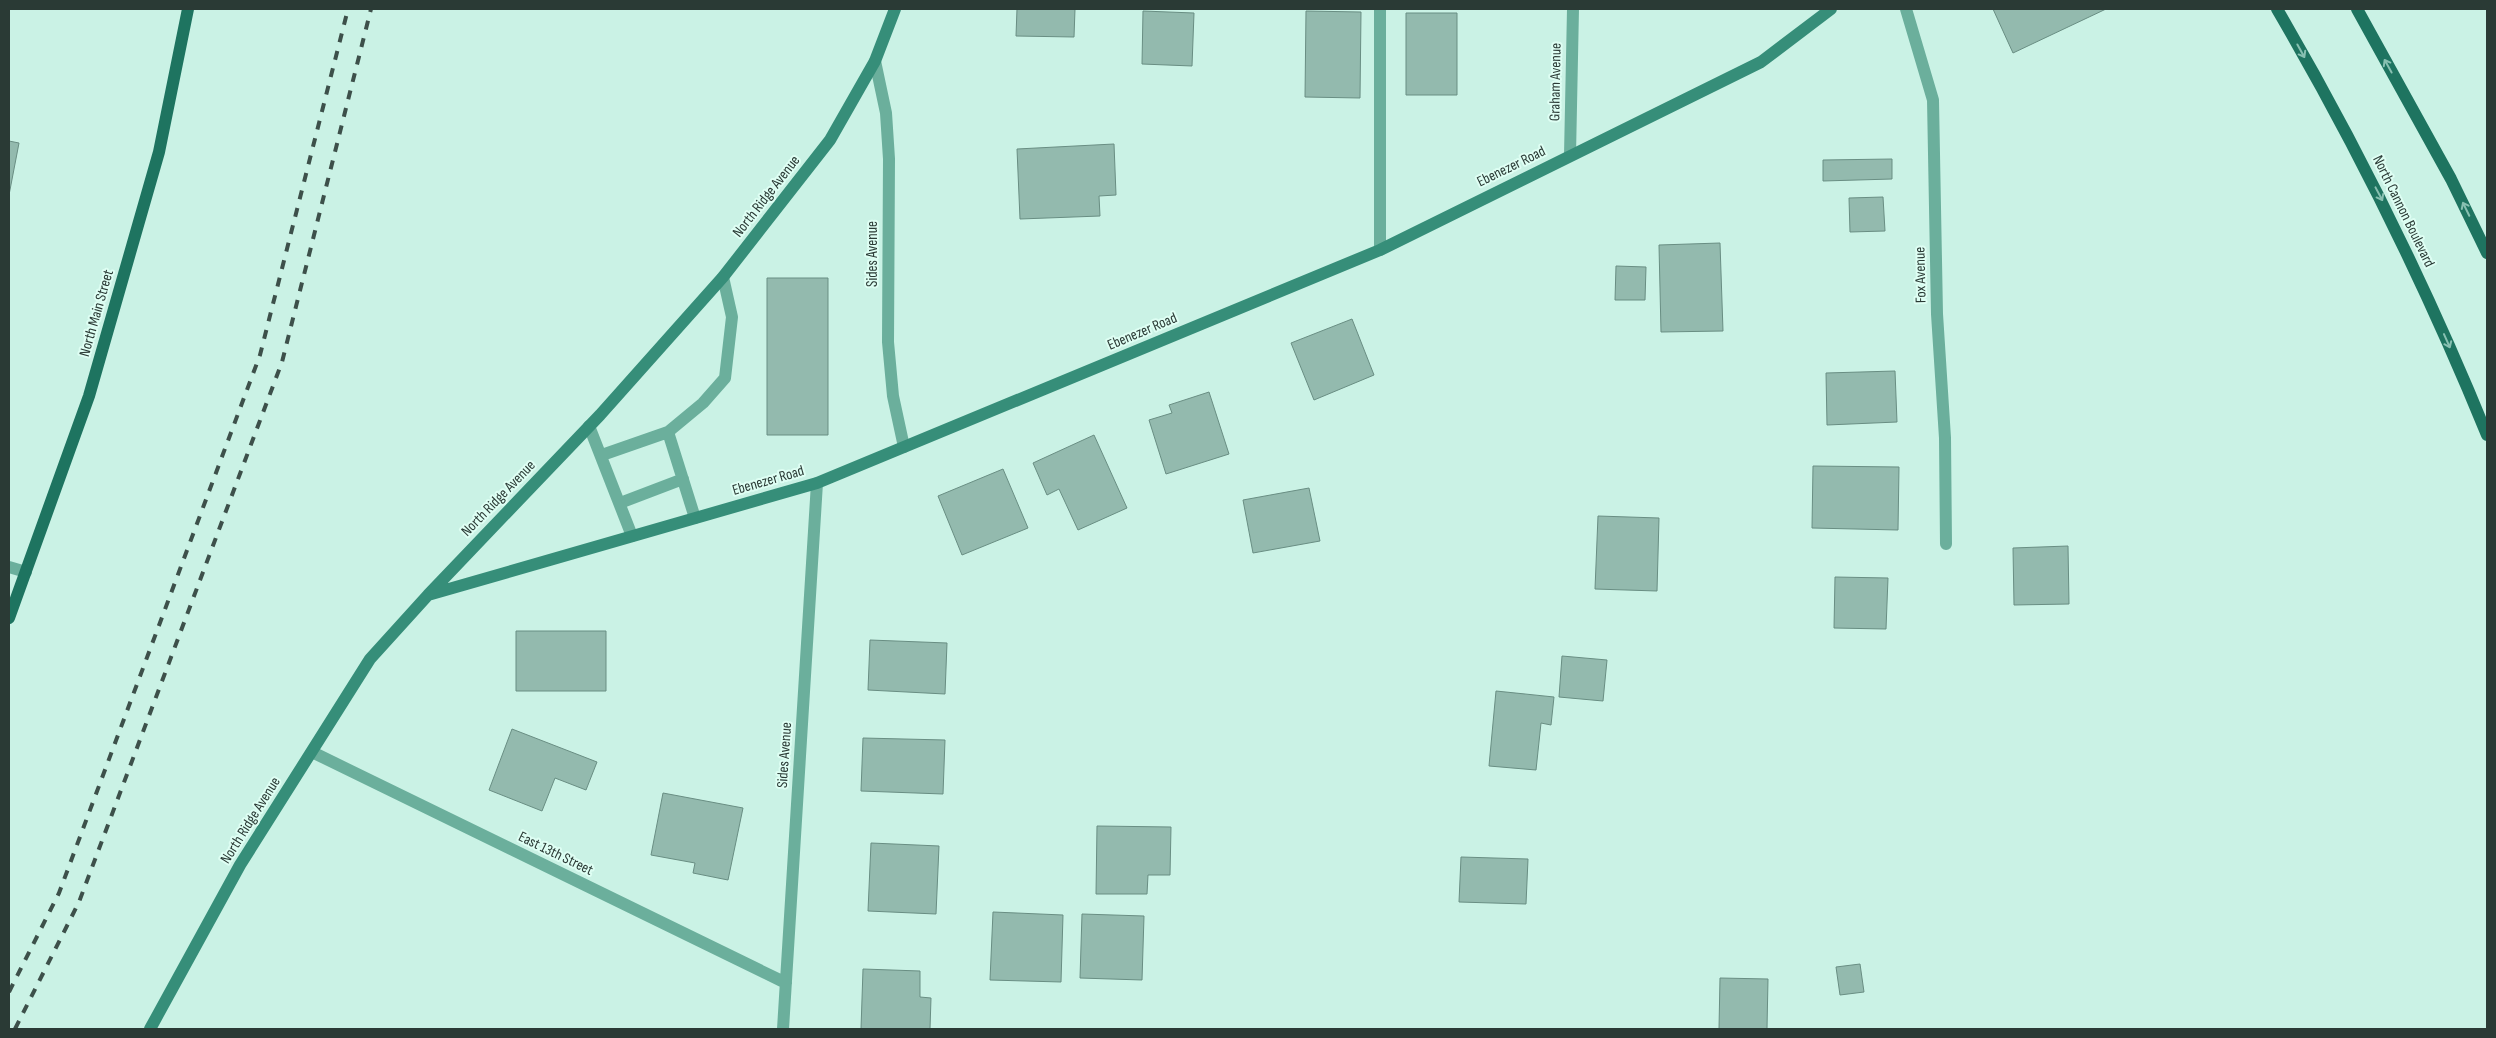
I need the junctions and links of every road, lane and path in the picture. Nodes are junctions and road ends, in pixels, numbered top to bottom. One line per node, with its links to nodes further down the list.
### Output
1 (188, 9): 26 (main road, North Main Street)
2 (895, 9): 9 (street, North Ridge Avenue)
3 (1380, 9): 11 (street)
4 (1573, 9): 10 (street, Graham Avenue)
5 (1831, 9): 10 (street, Ebenezer Road)
6 (1906, 9): 24 (street, Fox Avenue)
7 (2277, 9): 16 (main road, North Cannon Boulevard, one-way to 16)
8 (2357, 9): 12 (main road, one-way to 8)
9 (875, 61): 13 (street, North Ridge Avenue); 17 (street, Sides Avenue)
10 (1570, 156): 11 (street, Ebenezer Road)
11 (1380, 250): 17 (street, Ebenezer Road)
12 (2487, 252)
13 (723, 277): 14 (street, North Ridge Avenue); 15 (street)
14 (589, 426): 18 (street); 27 (street, North Ridge Avenue)
15 (668, 432): 18 (street); 19 (street)
16 (2487, 435)
17 (904, 447): 20 (street, Ebenezer Road)
18 (602, 455): 21 (street)
19 (683, 479): 21 (street); 22 (street)
20 (817, 483): 22 (street, Ebenezer Road); 30 (street, Sides Avenue)
21 (620, 503): 23 (street)
22 (696, 518): 23 (street, Ebenezer Road)
23 (632, 536): 27 (street, Ebenezer Road)
24 (1946, 544)
25 (9, 566): 26 (street)
26 (26, 572): 28 (main road, North Main Street)
27 (428, 595): 29 (street, North Ridge Avenue)
28 (9, 618)
29 (312, 752): 30 (street, East 13th Street); 31 (street, North Ridge Avenue)
30 (786, 983): 32 (street, Sides Avenue)
31 (150, 1029)
32 (783, 1029)

